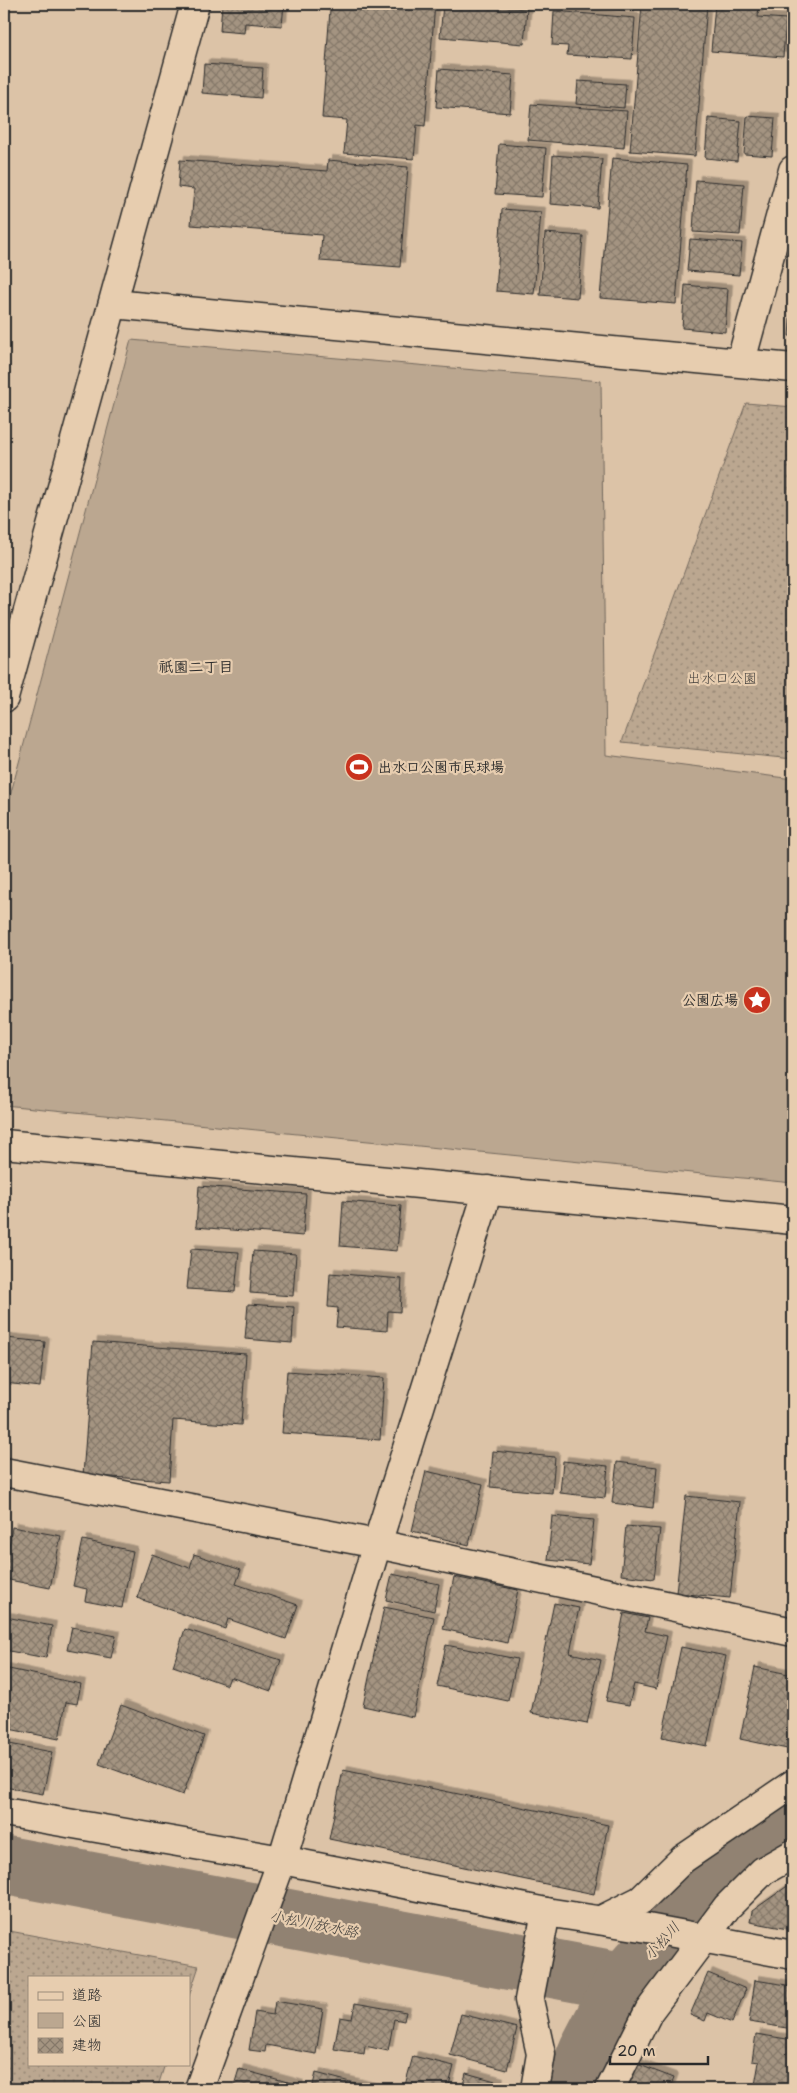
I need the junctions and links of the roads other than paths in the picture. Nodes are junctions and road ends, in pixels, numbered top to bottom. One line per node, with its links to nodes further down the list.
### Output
1 (195, 4): 3 (street)
2 (793, 170): 4 (street)
3 (114, 304): 4 (street); 6 (street)
4 (741, 362): 5 (street)
5 (793, 368)
6 (4, 698)
7 (4, 1144): 8 (street)
8 (488, 1190): 9 (street); 11 (street)
9 (793, 1220)
10 (4, 1472): 11 (street)
11 (377, 1544): 12 (street); 16 (street)
12 (793, 1632)
13 (793, 1784): 18 (street)
14 (4, 1812): 16 (street)
15 (793, 1854): 19 (street)
16 (282, 1860): 17 (street); 21 (street)
17 (546, 1912): 18 (street); 22 (street)
18 (601, 1920): 19 (street)
19 (698, 1938): 20 (street); 23 (street)
20 (793, 1955)
21 (198, 2089)
22 (535, 2089)
23 (610, 2089)

